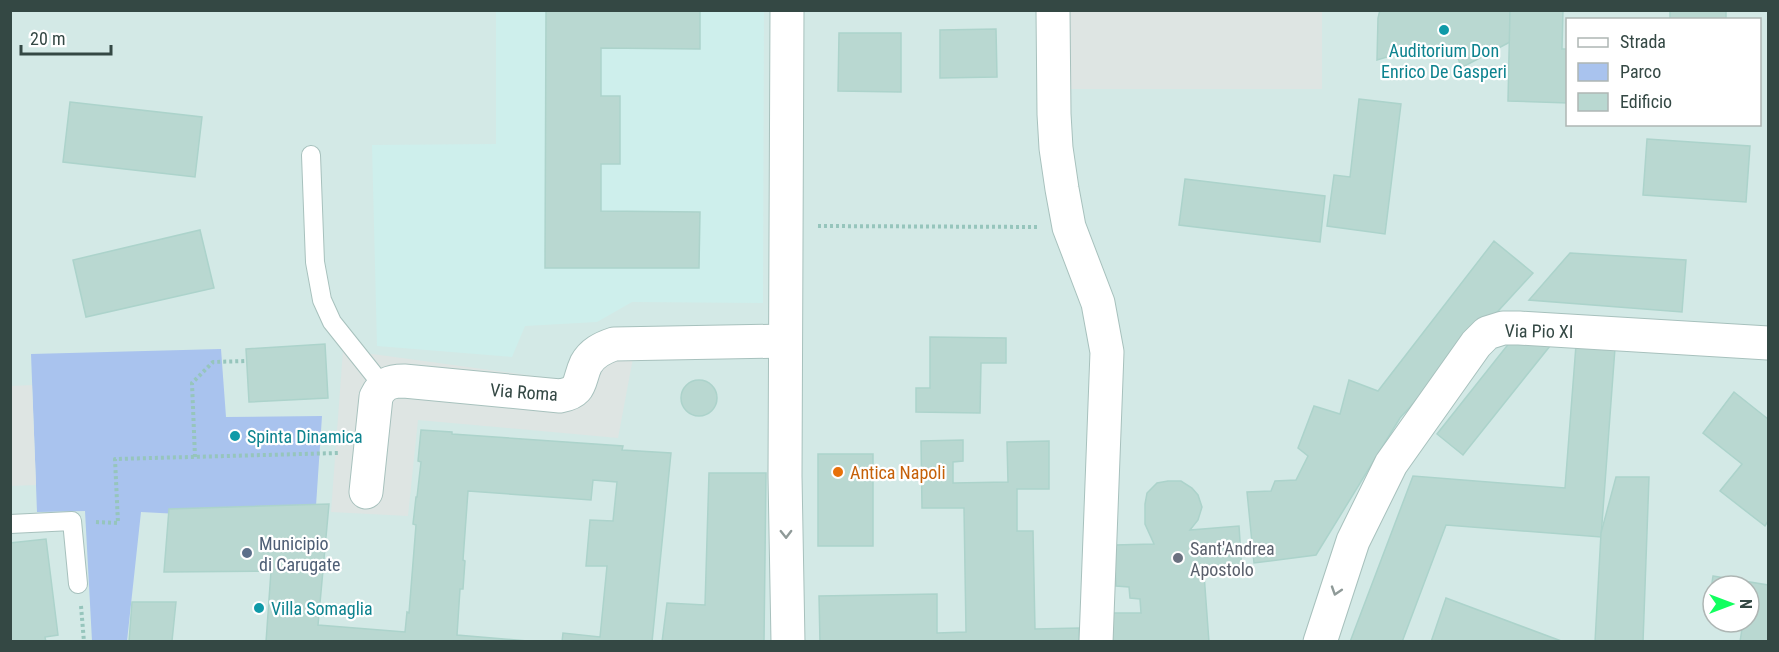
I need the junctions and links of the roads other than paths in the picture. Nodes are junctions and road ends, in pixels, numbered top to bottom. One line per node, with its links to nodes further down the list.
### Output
1 (787, 10): 4 (street)
2 (1053, 10): 11 (street)
3 (311, 155): 6 (lane)
4 (785, 341): 6 (street, Via Roma); 10 (street, one-way to 10)
5 (1768, 343): 12 (street, Via Pio XI, one-way to 12)
6 (383, 386): 7 (street)
7 (366, 492)
8 (10, 524): 9 (lane)
9 (78, 584)
10 (788, 642)
11 (1096, 642)
12 (1320, 642)

